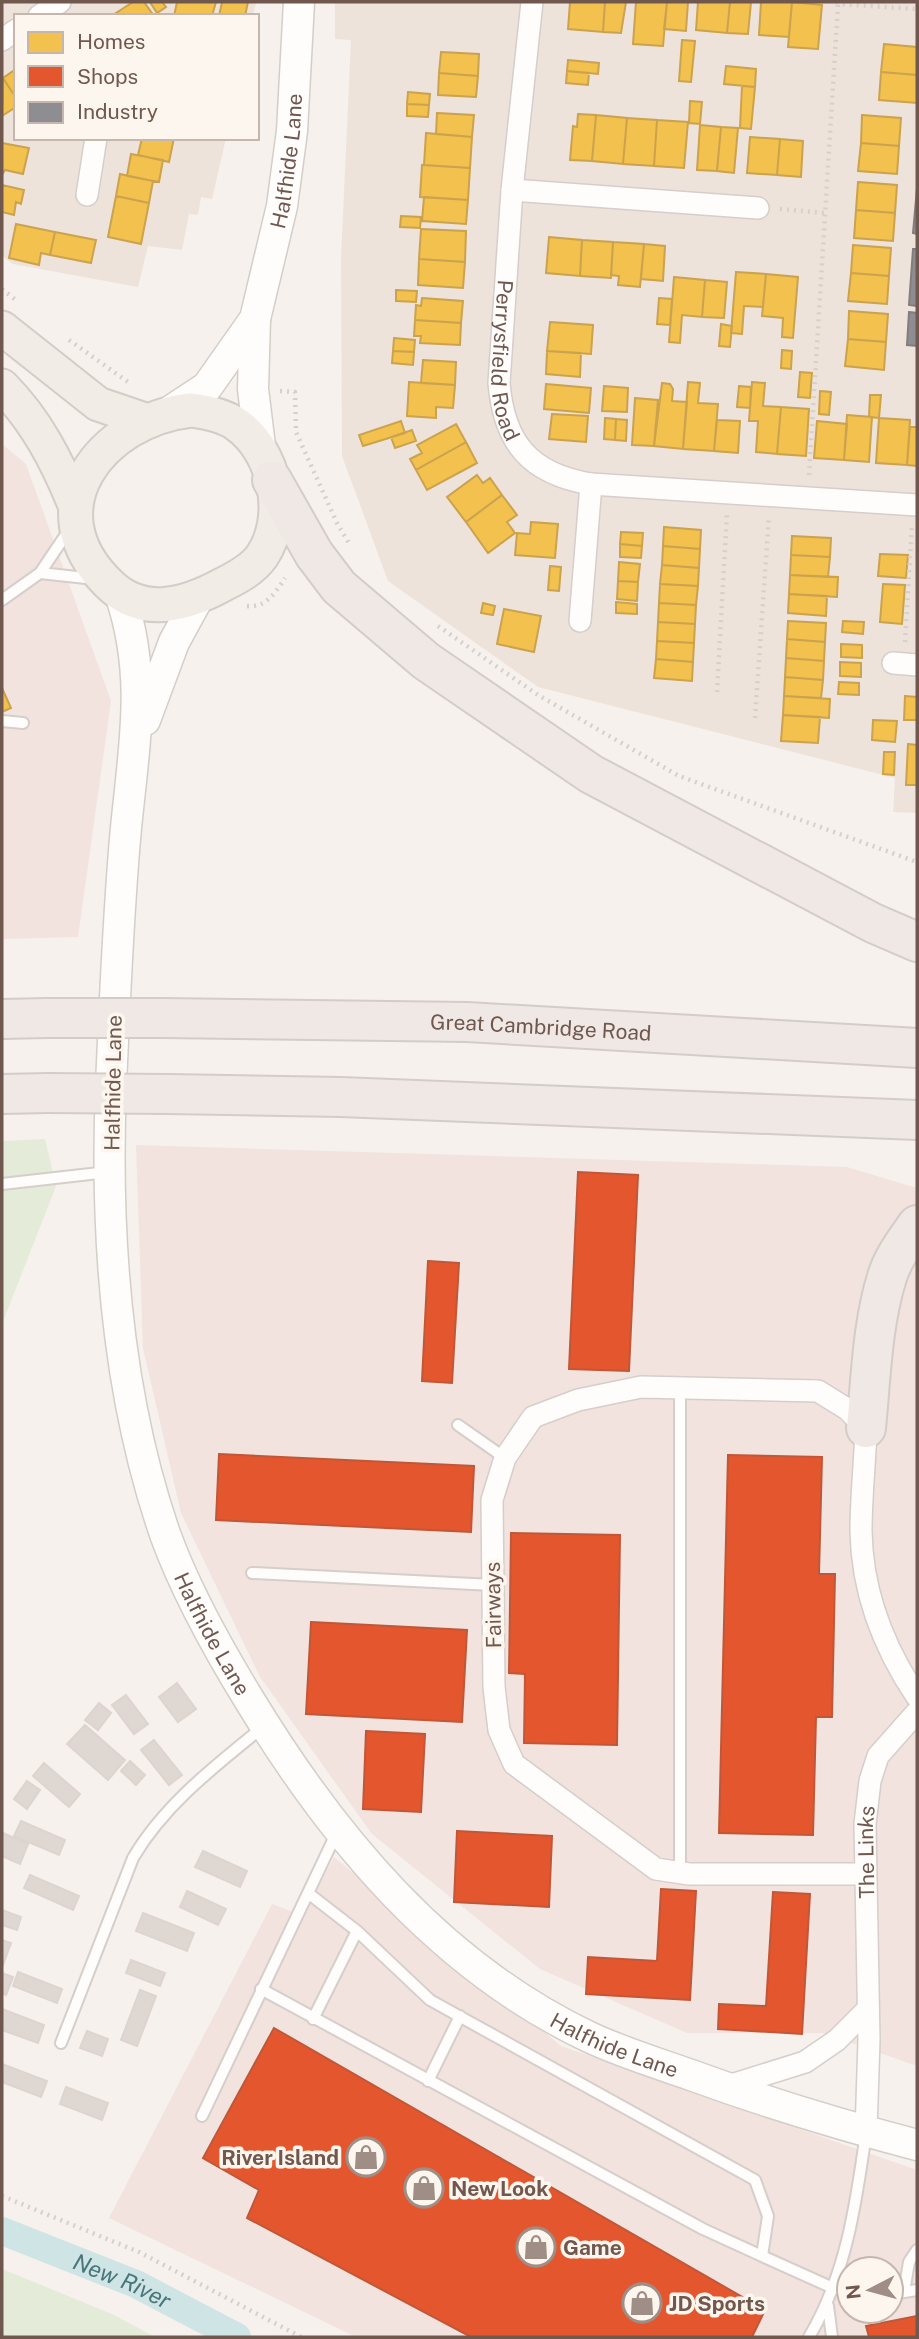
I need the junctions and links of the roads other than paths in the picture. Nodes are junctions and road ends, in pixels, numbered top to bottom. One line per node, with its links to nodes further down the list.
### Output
1 (299, 2): 8 (main road, Halfhide Lane)
2 (532, 2): 4 (street, Perrysfield Road)
3 (96, 140): 5 (street)
4 (512, 190): 6 (street); 12 (street, Perrysfield Road)
5 (87, 195)
6 (758, 208)
7 (11, 316): 10 (main road)
8 (256, 319): 10 (main road, Halfhide Lane); 11 (main road, Halfhide Lane)
9 (2, 386): 14 (main road)
10 (158, 417): 11 (main road); 14 (main road)
11 (266, 463): 18 (main road); 23 (highway)
12 (591, 484): 13 (street, Perrysfield Road); 19 (street)
13 (915, 505)
14 (75, 513): 15 (lane); 16 (main road)
15 (40, 573): 16 (lane); 17 (lane)
16 (115, 590): 18 (main road); 22 (main road, Halfhide Lane)
17 (3, 596)
18 (198, 598): 22 (main road, Halfhide Lane)
19 (580, 621)
20 (2, 721): 21 (lane)
21 (23, 723)
22 (137, 743): 28 (main road, Halfhide Lane)
23 (917, 942)
24 (2, 1019): 25 (highway, Great Cambridge Road, bridge)
25 (917, 1048)
26 (2, 1094): 27 (highway, bridge)
27 (917, 1120)
28 (111, 1171): 29 (lane); 39 (main road, Halfhide Lane)
29 (2, 1184)
30 (917, 1226): 33 (highway)
31 (680, 1387): 33 (street, Fairways); 34 (street, Fairways); 42 (lane)
32 (458, 1425): 34 (lane)
33 (866, 1428): 37 (street)
34 (505, 1458): 36 (street, Fairways)
35 (252, 1573): 36 (lane)
36 (493, 1585): 42 (street, Fairways)
37 (917, 1697)
38 (917, 1712): 40 (street, The Links)
39 (265, 1726): 41 (main road, Halfhide Lane); 50 (lane)
40 (909, 1728): 43 (street, The Links)
41 (338, 1830): 44 (lane); 52 (main road, Halfhide Lane)
42 (680, 1873): 43 (street, Fairways)
43 (865, 1874): 47 (street, The Links)
44 (308, 1893): 45 (lane); 46 (lane)
45 (357, 1931): 48 (lane); 49 (lane)
46 (261, 1989): 49 (lane); 53 (lane)
47 (868, 2009): 52 (street); 54 (street, The Links)
48 (460, 2016): 51 (lane); 57 (lane)
49 (313, 2018): 51 (lane)
50 (61, 2043)
51 (428, 2081): 57 (lane)
52 (725, 2087): 54 (main road, Halfhide Lane)
53 (202, 2116)
54 (866, 2132): 55 (main road, Halfhide Lane); 59 (lane)
55 (917, 2146)
56 (917, 2250): 58 (lane)
57 (762, 2256): 59 (lane)
58 (905, 2286)
59 (833, 2288): 60 (lane)
60 (828, 2306): 61 (lane); 62 (lane)
61 (809, 2337)
62 (832, 2337)

